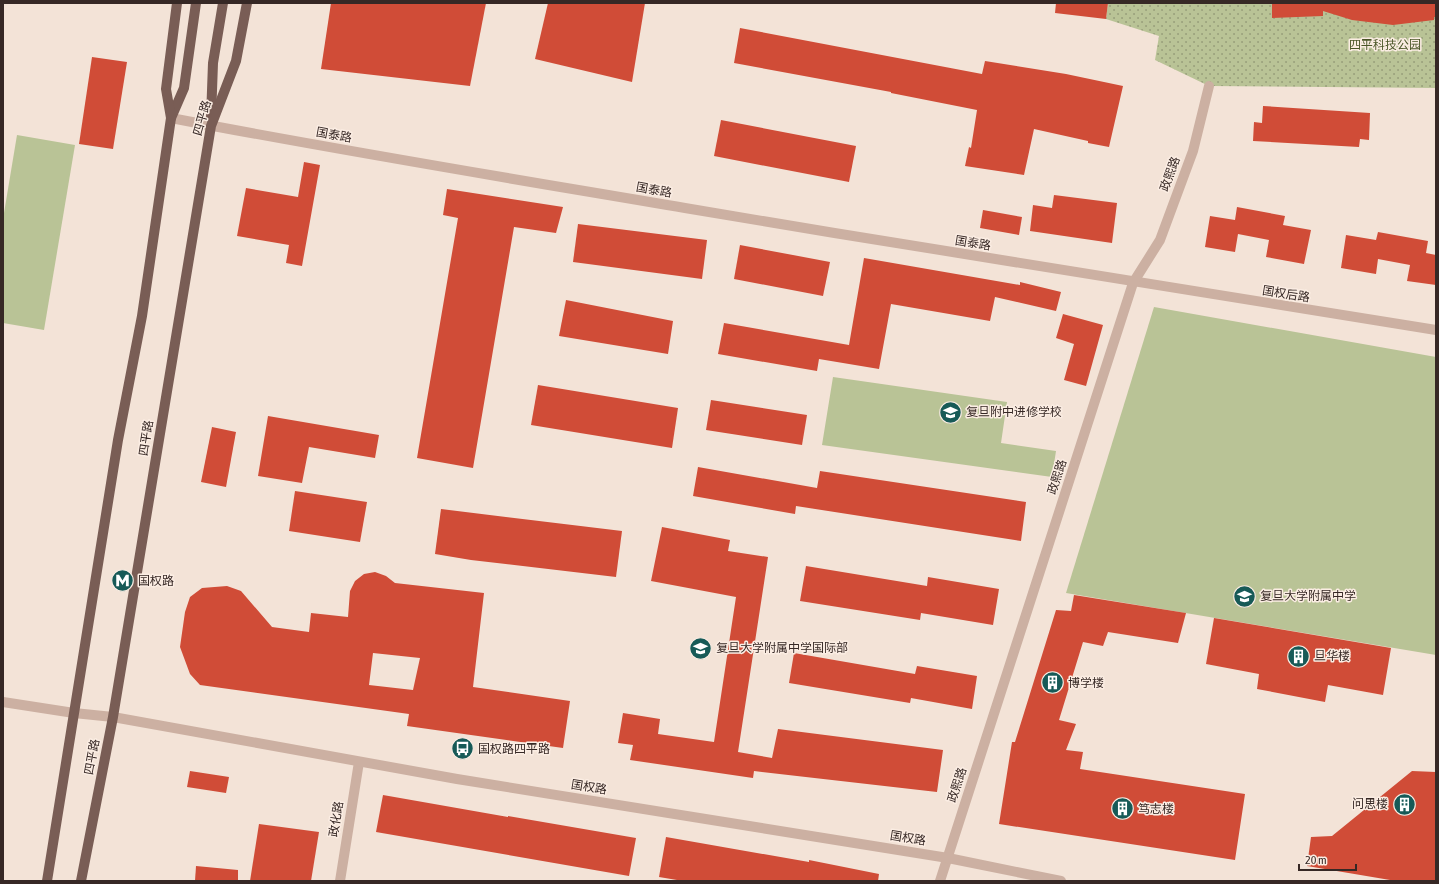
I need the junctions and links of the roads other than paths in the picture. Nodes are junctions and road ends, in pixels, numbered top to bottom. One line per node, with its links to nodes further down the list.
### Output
1 (177, 3): 6 (main road, 四平路)
2 (196, 3): 6 (main road)
3 (223, 3): 7 (main road)
4 (247, 3): 7 (main road, 四平路)
5 (1209, 86): 8 (street, 政熙路)
6 (171, 118): 7 (street, 国泰路); 11 (main road, 四平路)
7 (211, 126): 8 (street, 国泰路); 12 (main road, 四平路)
8 (1133, 283): 9 (street, 国权后路); 14 (street, 政熙路)
9 (1436, 330)
10 (3, 702): 11 (street)
11 (74, 714): 12 (street, 国权路); 15 (main road, 四平路)
12 (113, 717): 13 (street, 国权路); 16 (main road, 四平路)
13 (359, 762): 14 (street, 国权路); 17 (street, 政化路)
14 (948, 858): 18 (street, 政熙路); 19 (street, 国权路)
15 (46, 881)
16 (81, 881)
17 (340, 881)
18 (940, 881)
19 (1060, 881)

